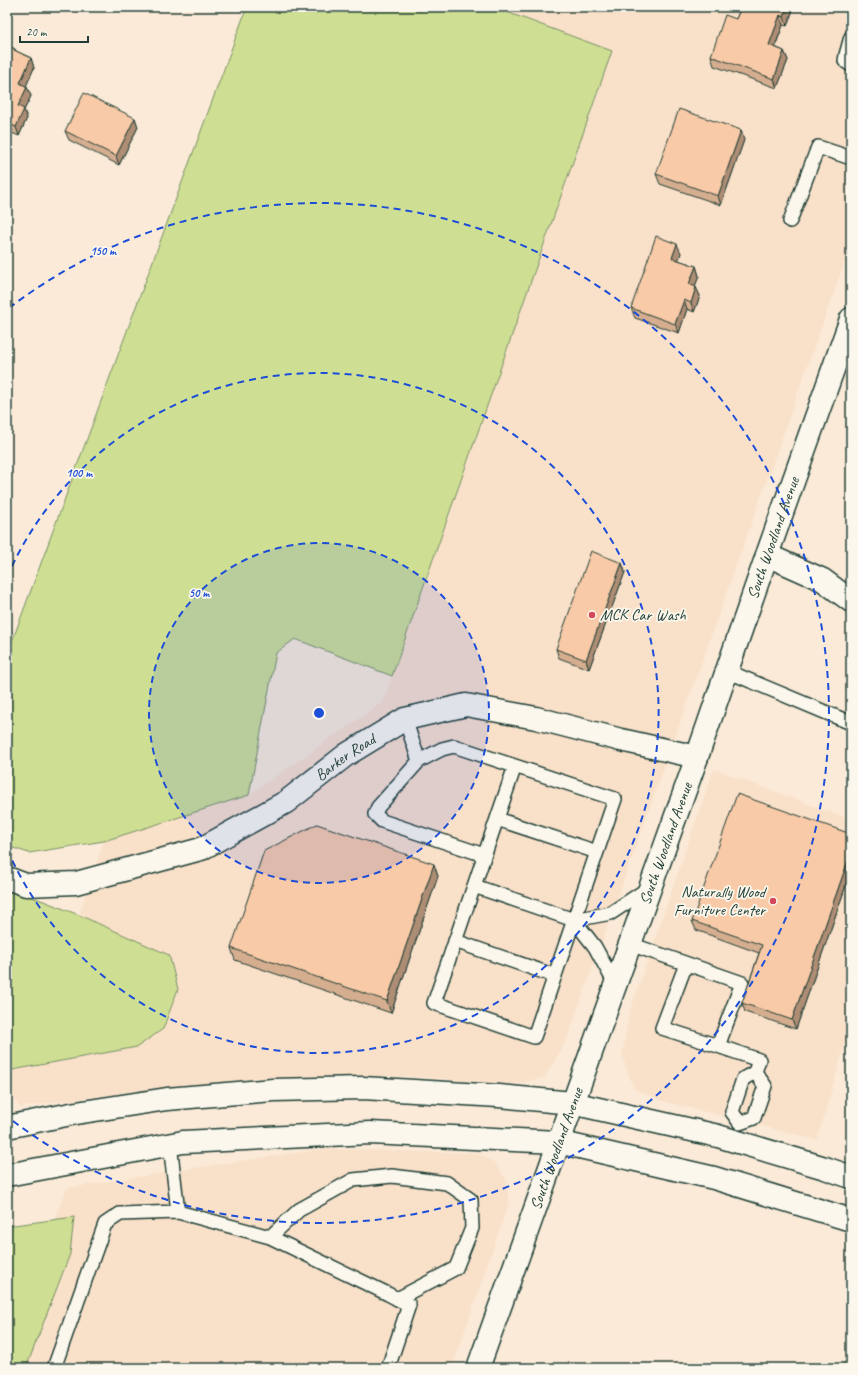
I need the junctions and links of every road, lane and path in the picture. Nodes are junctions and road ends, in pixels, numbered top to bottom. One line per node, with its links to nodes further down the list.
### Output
1 (851, 37): 2 (lane)
2 (851, 65)
3 (851, 158): 4 (lane)
4 (790, 222)
5 (851, 319): 6 (street, South Woodland Avenue)
6 (767, 556): 7 (street); 8 (street, South Woodland Avenue)
7 (851, 601)
8 (727, 671): 10 (lane); 11 (street, South Woodland Avenue)
9 (405, 719): 11 (street, Barker Road); 12 (lane); 17 (street, Barker Road)
10 (851, 723)
11 (697, 757): 19 (street, South Woodland Avenue)
12 (419, 761): 13 (lane); 16 (lane)
13 (515, 766): 14 (lane); 15 (lane)
14 (497, 819): 15 (lane); 16 (lane)
15 (598, 852): 20 (lane)
16 (484, 855): 18 (lane)
17 (7, 878)
18 (474, 886): 20 (lane); 21 (lane)
19 (650, 887): 20 (lane); 22 (street, South Woodland Avenue)
20 (574, 920): 24 (lane); 25 (lane)
21 (455, 941): 24 (lane); 24 (lane)
22 (630, 944): 23 (lane); 25 (street, South Woodland Avenue)
23 (686, 964): 26 (lane); 26 (lane)
24 (555, 976)
25 (615, 984): 28 (street, South Woodland Avenue)
26 (718, 1046): 27 (lane)
27 (755, 1072): 30 (lane); 30 (lane)
28 (572, 1103): 29 (street); 30 (street); 31 (street, South Woodland Avenue)
29 (7, 1128)
30 (738, 1132): 34 (street)
31 (558, 1142): 32 (street); 36 (street); 41 (street, South Woodland Avenue)
32 (170, 1144): 33 (street); 35 (lane)
33 (7, 1174)
34 (851, 1177)
35 (178, 1212): 37 (lane); 39 (lane)
36 (851, 1220)
37 (270, 1237): 38 (lane); 38 (lane)
38 (398, 1299): 40 (lane)
39 (54, 1368)
40 (388, 1368)
41 (478, 1368)

